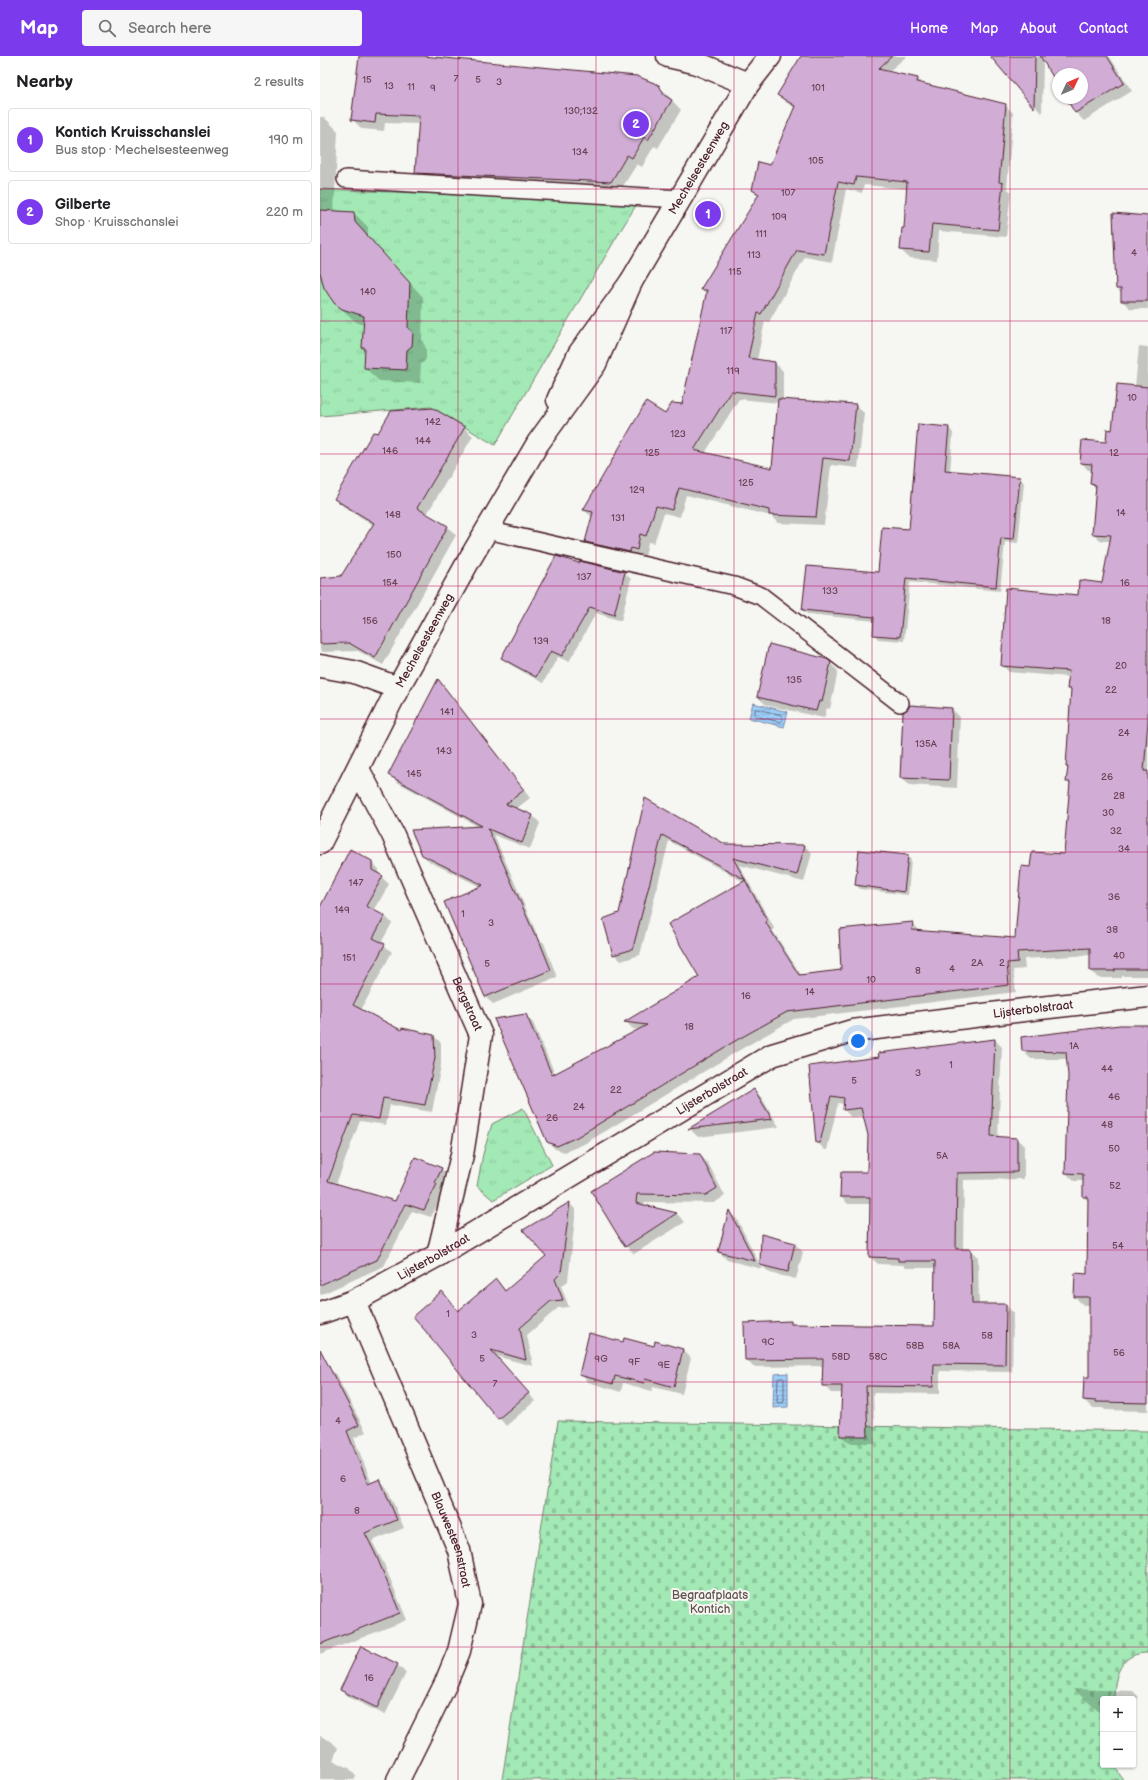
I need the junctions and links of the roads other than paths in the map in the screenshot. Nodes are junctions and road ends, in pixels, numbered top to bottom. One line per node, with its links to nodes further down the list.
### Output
1 (668, 56): 3 (street)
2 (770, 56): 3 (street, Mechelsesteenweg)
3 (748, 84): 5 (street, Mechelsesteenweg)
4 (346, 179): 5 (lane)
5 (680, 199): 6 (street, Mechelsesteenweg)
6 (486, 530): 8 (street, Mechelsesteenweg); 9 (lane)
7 (320, 666): 8 (street)
8 (398, 688): 10 (street, Mechelsesteenweg)
9 (900, 702)
10 (358, 769): 11 (street, Mechelsesteenweg); 13 (street, Bergstraat)
11 (320, 843)
12 (1148, 996): 13 (street, Lijsterbolstraat)
13 (438, 1255): 14 (street, Lijsterbolstraat)
14 (354, 1301): 15 (street, Lijsterbolstraat); 16 (street, Blauwesteenstraat)
15 (320, 1313)
16 (398, 1780)

